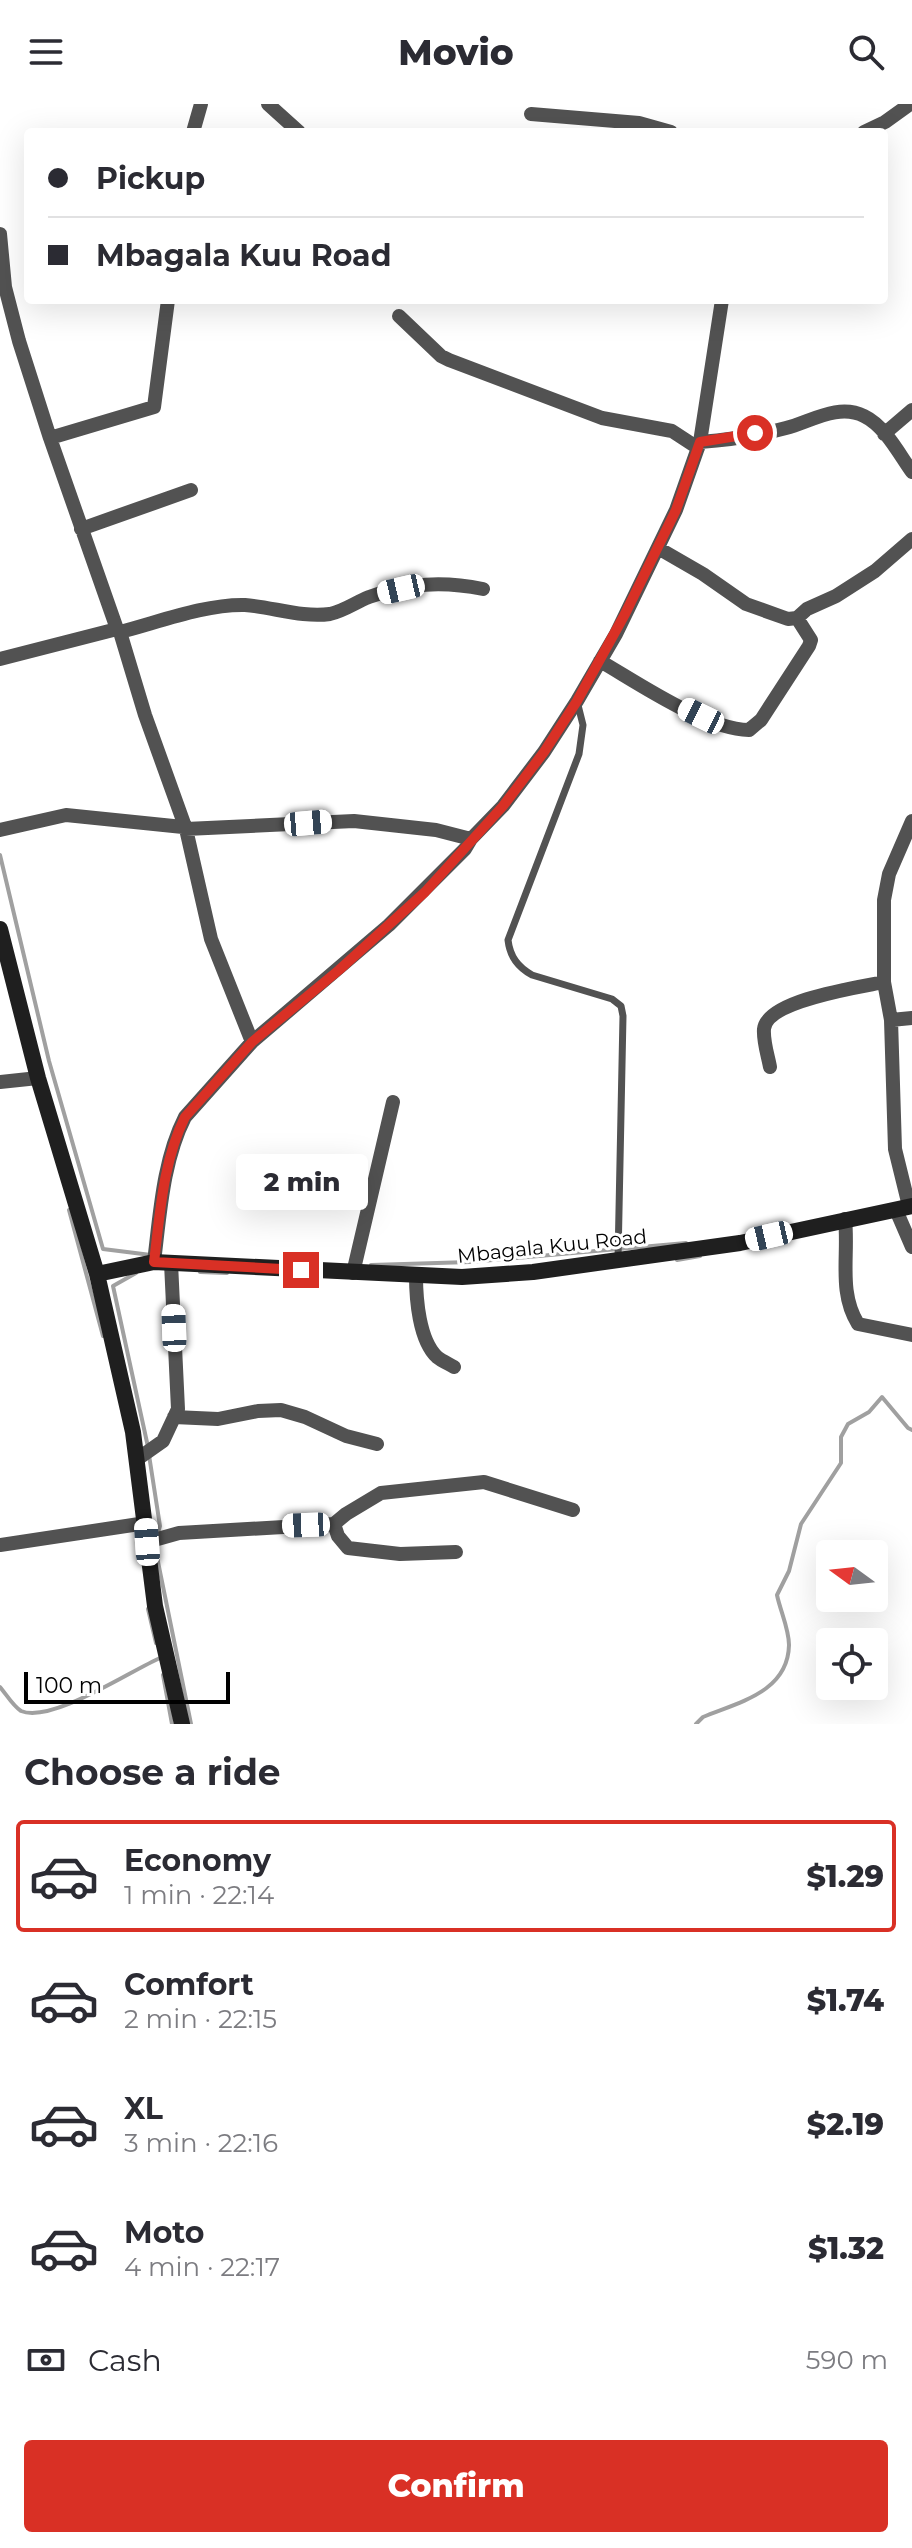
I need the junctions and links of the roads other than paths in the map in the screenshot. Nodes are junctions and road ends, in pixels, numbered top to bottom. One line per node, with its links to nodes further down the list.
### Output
1 (201, 104): 6 (street)
2 (268, 104): 7 (street)
3 (910, 104): 9 (street)
4 (566, 110): 5 (street); 8 (street)
5 (531, 114)
6 (194, 128)
7 (295, 128)
8 (657, 128)
9 (872, 128)
10 (0, 234): 16 (street)
11 (167, 304): 16 (street)
12 (721, 304): 17 (street)
13 (399, 316): 17 (street)
14 (912, 410): 15 (street)
15 (884, 434): 17 (street); 18 (street)
16 (50, 438): 20 (street)
17 (699, 445): 22 (street)
18 (912, 472)
19 (191, 490): 20 (street)
20 (81, 529): 25 (street)
21 (912, 539): 24 (street)
22 (658, 548): 24 (street); 27 (street)
23 (483, 589): 25 (street)
24 (797, 618): 27 (street)
25 (118, 630): 26 (street); 30 (street)
26 (0, 659)
27 (600, 661): 28 (street)
28 (577, 701): 32 (street); 46 (lane)
29 (912, 821): 33 (street)
30 (185, 828): 31 (street); 32 (street); 38 (street)
31 (0, 830)
32 (471, 839): 38 (street)
33 (904, 856): 35 (street)
34 (0, 929): 40 (street)
35 (884, 982): 37 (street); 39 (street)
36 (912, 1018): 37 (street)
37 (891, 1020): 43 (street)
38 (252, 1042): 47 (street)
39 (770, 1067)
40 (38, 1078): 41 (street); 49 (street)
41 (0, 1082)
42 (393, 1102): 48 (street)
43 (906, 1207): 44 (street, Mbagala Kuu Road); 45 (street)
44 (845, 1219): 46 (street, Mbagala Kuu Road); 51 (street)
45 (912, 1247)
46 (617, 1261): 50 (street, Mbagala Kuu Road)
47 (163, 1262): 48 (street, Mbagala Kuu Road); 49 (street, Mbagala Kuu Road); 53 (street)
48 (353, 1273): 50 (street, Mbagala Kuu Road)
49 (97, 1274): 55 (street)
50 (416, 1275): 52 (street)
51 (912, 1335)
52 (454, 1367)
53 (174, 1417): 54 (street); 55 (street)
54 (377, 1444)
55 (136, 1460): 57 (street)
56 (573, 1510): 58 (street)
57 (146, 1523): 59 (street); 60 (street)
58 (334, 1524): 59 (street); 61 (street)
59 (147, 1542): 62 (street)
60 (0, 1545)
61 (456, 1552)
62 (182, 1724)

